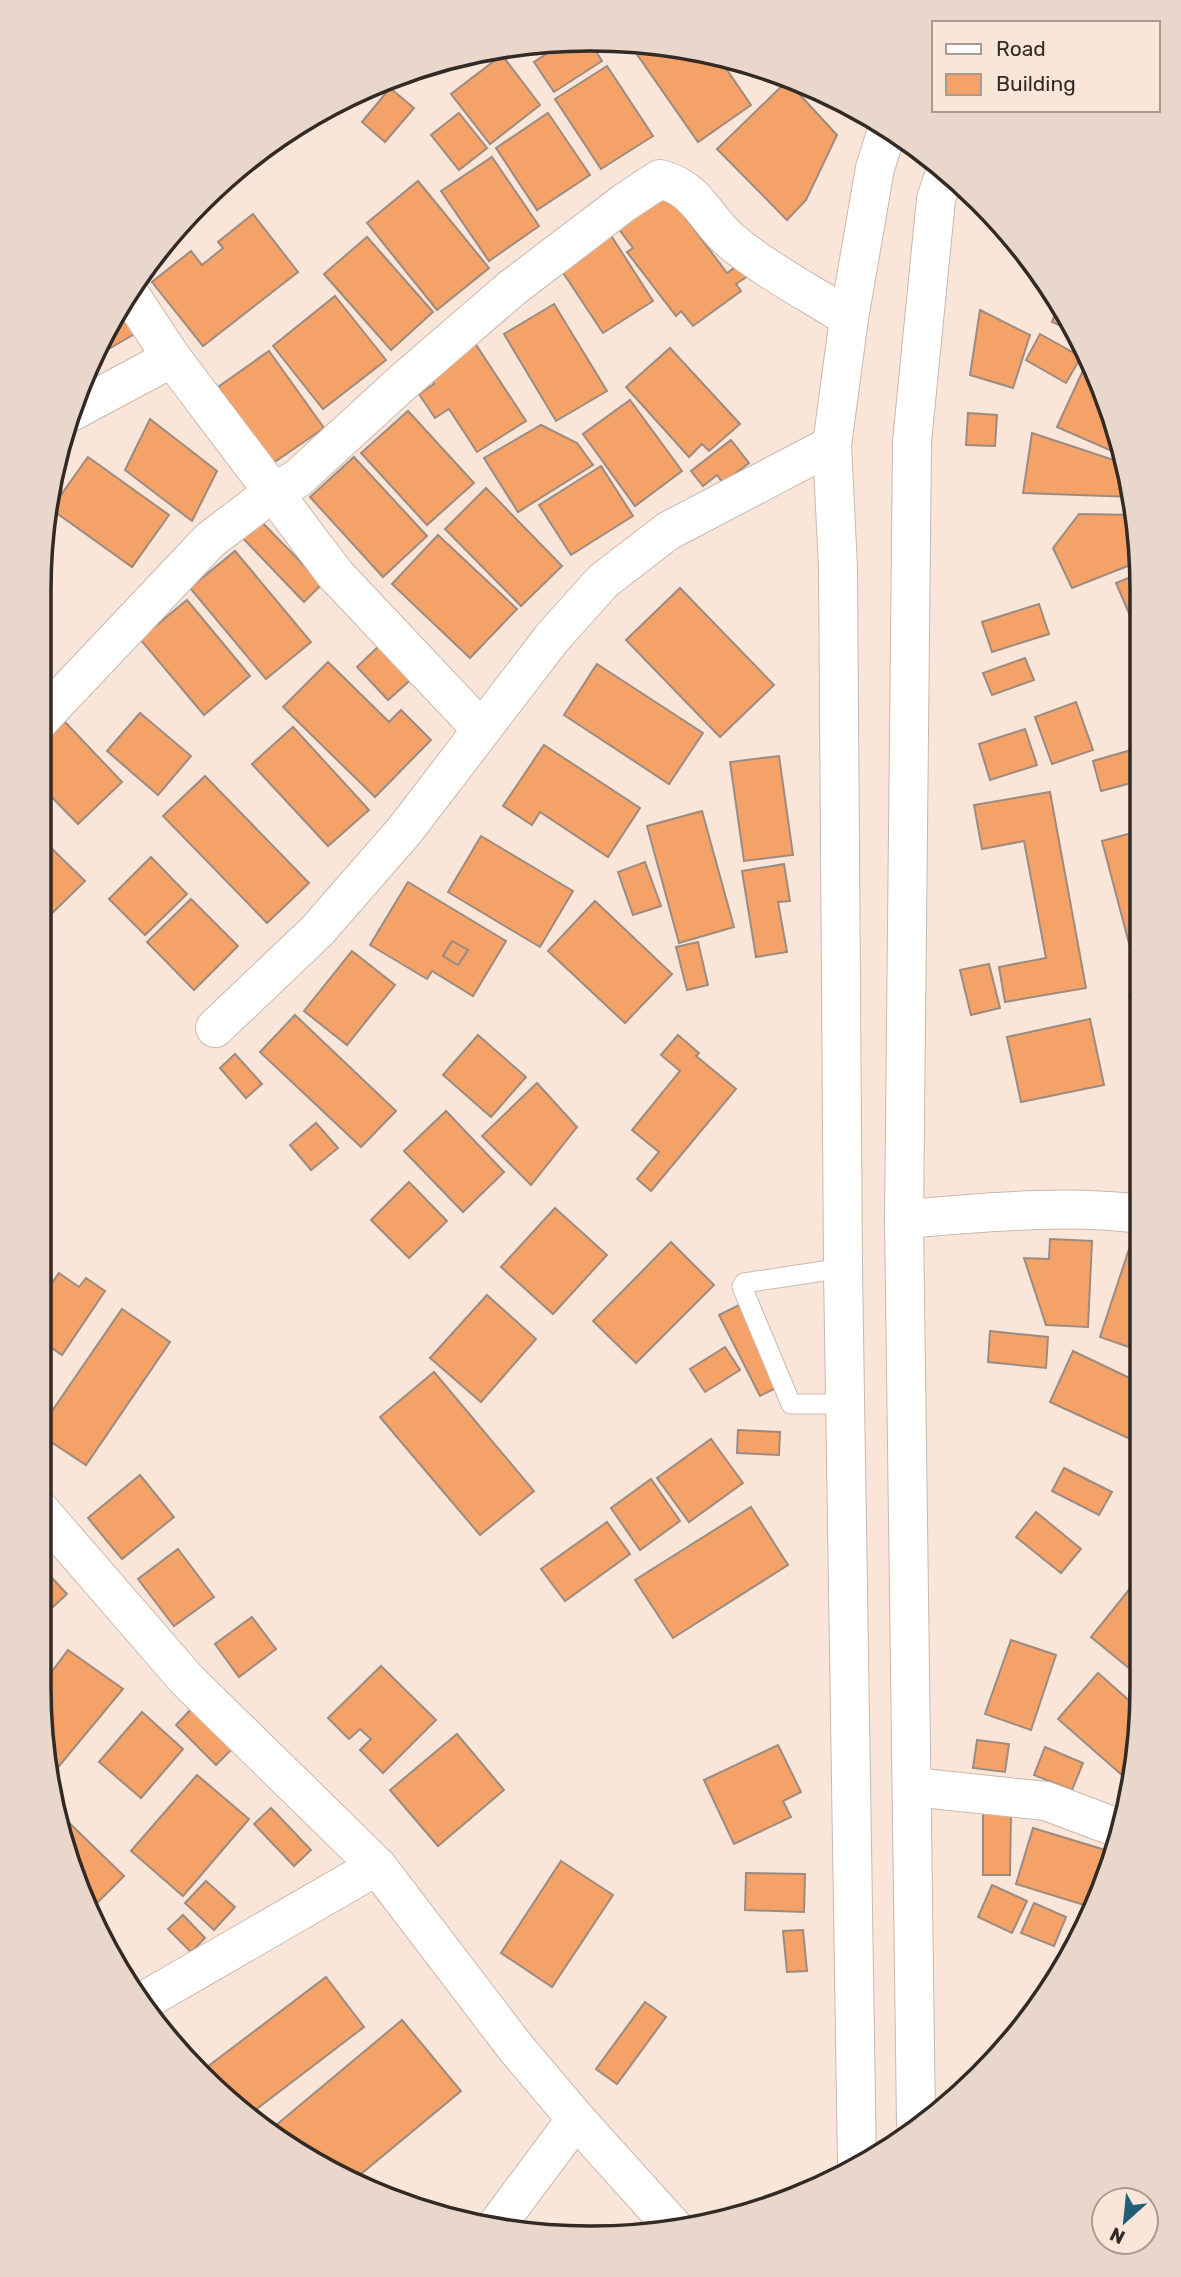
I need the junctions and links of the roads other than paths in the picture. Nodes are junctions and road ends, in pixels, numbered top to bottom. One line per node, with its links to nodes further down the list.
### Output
1 (884, 138): 4 (main road)
2 (942, 182): 13 (main road)
3 (135, 302): 5 (main road)
4 (849, 318): 7 (main road); 8 (main road)
5 (172, 358): 6 (main road); 8 (main road)
6 (84, 405)
7 (832, 445): 10 (main road); 14 (main road)
8 (273, 492): 9 (main road); 10 (main road)
9 (51, 709)
10 (481, 729): 11 (main road)
11 (215, 1028)
12 (1130, 1213): 13 (main road)
13 (904, 1219): 17 (main road)
14 (843, 1268): 15 (main road); 15 (lane)
15 (845, 1404): 23 (main road)
16 (51, 1523): 19 (main road)
17 (913, 1787): 18 (main road); 21 (main road)
18 (1112, 1826)
19 (377, 1866): 20 (main road); 22 (main road)
20 (150, 1997)
21 (916, 2117)
22 (576, 2119): 24 (main road); 25 (main road)
23 (857, 2156)
24 (502, 2219)
25 (668, 2221)

